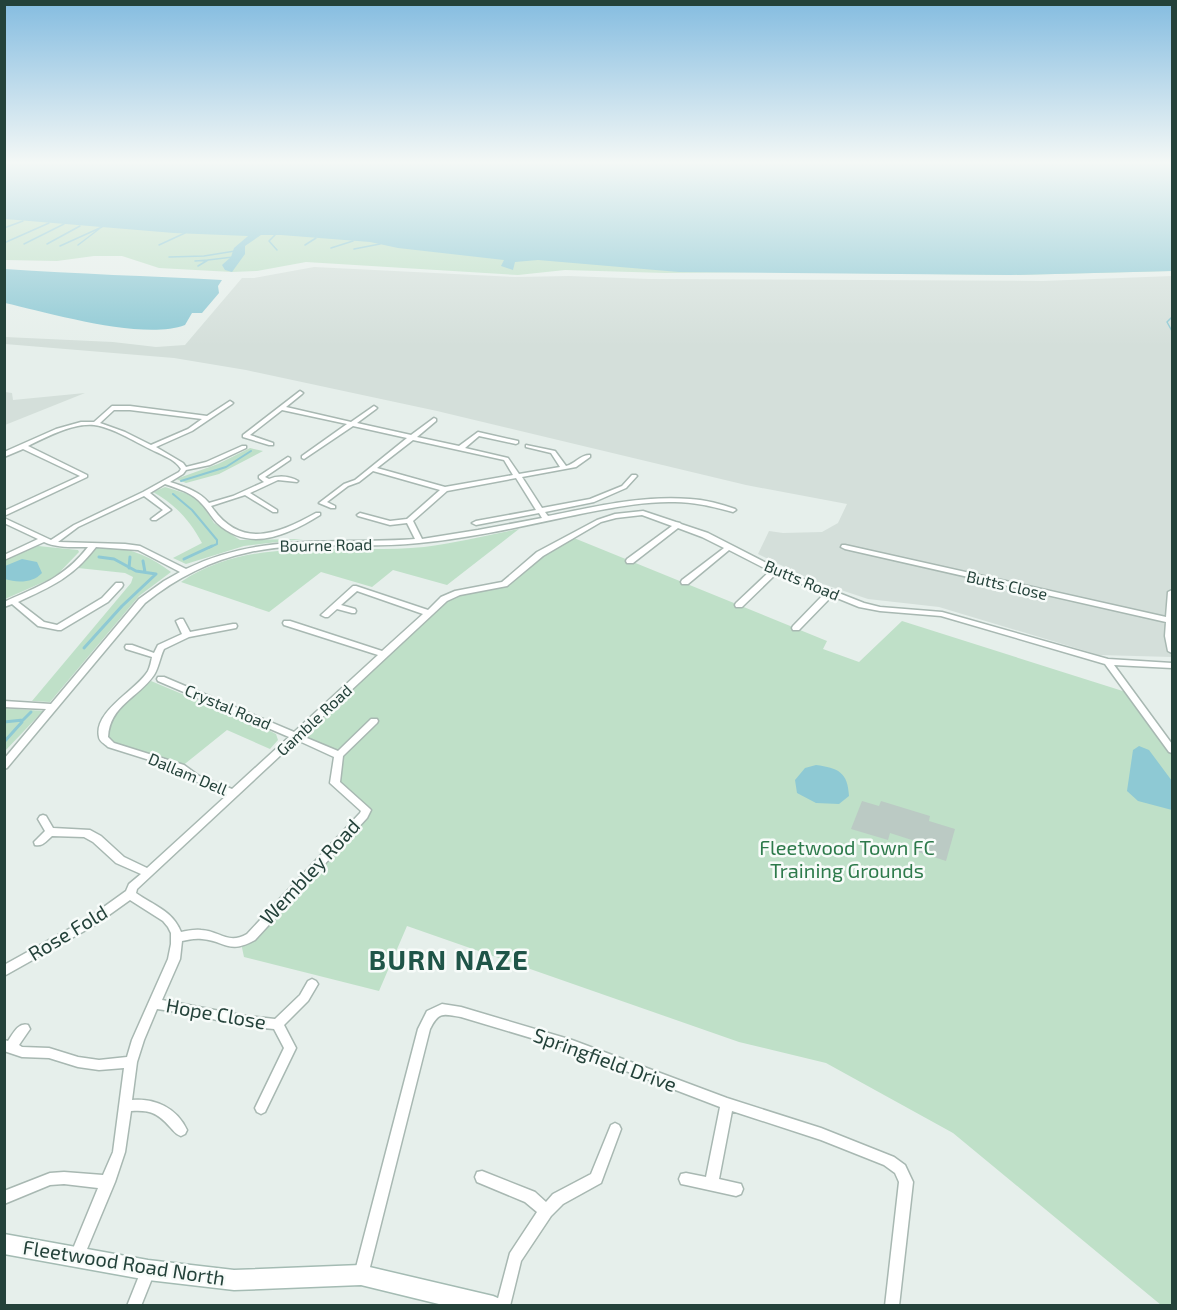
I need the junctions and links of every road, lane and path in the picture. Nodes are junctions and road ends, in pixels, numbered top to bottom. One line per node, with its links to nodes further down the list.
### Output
1 (300, 393): 3 (street)
2 (230, 403): 5 (street)
3 (283, 408): 8 (street); 11 (street)
4 (374, 408): 8 (street)
5 (209, 418): 7 (street); 14 (street)
6 (434, 420): 9 (street)
7 (96, 423): 13 (street); 14 (street)
8 (352, 424): 9 (street); 19 (street)
9 (412, 438): 16 (street); 23 (street)
10 (516, 442): 16 (street)
11 (271, 444)
12 (528, 446): 21 (street)
13 (24, 447): 17 (street); 37 (street)
14 (151, 447): 22 (street)
15 (244, 447): 22 (street)
16 (460, 449): 24 (street)
17 (4, 455)
18 (588, 456): 21 (street)
19 (304, 457)
20 (288, 459): 28 (street)
21 (564, 468): 24 (street)
22 (184, 469): 27 (street)
23 (372, 470): 29 (street); 33 (street)
24 (518, 475): 29 (street); 34 (street)
25 (634, 476): 34 (street)
26 (295, 481): 28 (street)
27 (165, 482): 30 (street); 32 (street)
28 (269, 482): 31 (street)
29 (445, 489): 43 (street)
30 (145, 493): 40 (street); 46 (street)
31 (246, 493): 32 (street); 36 (street)
32 (209, 505): 38 (street)
33 (333, 507)
34 (541, 510): 41 (street); 44 (street)
35 (733, 510): 41 (street, Bourne Road)
36 (275, 511)
37 (4, 513)
38 (318, 514)
39 (360, 515): 43 (street)
40 (154, 519)
41 (546, 519): 47 (street, Bourne Road)
42 (4, 520): 46 (street)
43 (409, 521): 47 (street)
44 (476, 523)
45 (678, 524): 49 (street, Butts Road); 52 (street); 55 (street, Butts Road)
46 (47, 541): 48 (street); 51 (street)
47 (420, 541): 54 (street, Bourne Road)
48 (93, 546): 54 (street); 62 (street)
49 (729, 547): 53 (street, Butts Road); 56 (street)
50 (845, 547): 68 (street, Butts Close)
51 (4, 558)
52 (630, 561)
53 (776, 571): 61 (street, Butts Road); 63 (street)
54 (185, 572): 82 (street, Bourne Road)
55 (514, 576): 66 (street, Gamble Road)
56 (685, 582)
57 (119, 585): 62 (street)
58 (345, 585): 59 (street)
59 (356, 588): 64 (street); 66 (street)
60 (1172, 592): 68 (street)
61 (830, 593): 72 (street); 78 (street, Butts Road)
62 (8, 603)
63 (739, 604)
64 (336, 606): 65 (street); 67 (street)
65 (352, 611)
66 (429, 614): 76 (street, Gamble Road)
67 (325, 615)
68 (1169, 620): 75 (street)
69 (180, 621): 73 (street)
70 (287, 623): 76 (street)
71 (233, 626): 73 (street, Dallam Dell)
72 (796, 628)
73 (187, 635): 77 (street, Dallam Dell)
74 (129, 647): 77 (street)
75 (1173, 651)
76 (384, 655): 84 (street, Gamble Road)
77 (156, 656): 88 (street, Dallam Dell)
78 (1108, 662): 79 (street, Butts Road); 85 (street)
79 (1173, 665)
80 (161, 679): 84 (street, Crystal Road)
81 (4, 704): 82 (street)
82 (53, 707): 87 (street, Bourne Road)
83 (374, 720): 86 (street)
84 (295, 737): 86 (street); 88 (street, Gamble Road)
85 (1173, 750)
86 (339, 755): 94 (street, Wembley Road)
87 (4, 766)
88 (234, 794): 92 (street, Gamble Road)
89 (43, 819): 90 (street)
90 (50, 832): 91 (street); 92 (street)
91 (39, 842)
92 (149, 873): 93 (street, Gamble Road)
93 (130, 894): 94 (street); 95 (street, Rose Fold)
94 (178, 937): 97 (street)
95 (4, 971)
96 (312, 984): 98 (street, Hope Close)
97 (155, 1004): 98 (street, Hope Close); 101 (street)
98 (277, 1024): 104 (street, Hope Close)
99 (24, 1029): 100 (street)
100 (8, 1046): 101 (street)
101 (131, 1062): 103 (street)
102 (727, 1104): 110 (street); 117 (street, Springfield Drive); 121 (street, Springfield Drive)
103 (126, 1106): 106 (street); 109 (street)
104 (261, 1108)
105 (615, 1129): 113 (street)
106 (181, 1130)
107 (482, 1177): 113 (street)
108 (686, 1179): 110 (street)
109 (108, 1182): 112 (street); 115 (street)
110 (711, 1184): 111 (street)
111 (736, 1190)
112 (4, 1198)
113 (546, 1211): 120 (street)
114 (4, 1244): 115 (main road, Fleetwood Road North)
115 (76, 1257): 116 (main road, Fleetwood Road North)
116 (148, 1270): 117 (main road, Fleetwood Road North); 118 (street)
117 (361, 1275): 119 (main road, Fleetwood Road North)
118 (134, 1305)
119 (493, 1305)
120 (503, 1305)
121 (892, 1305)

